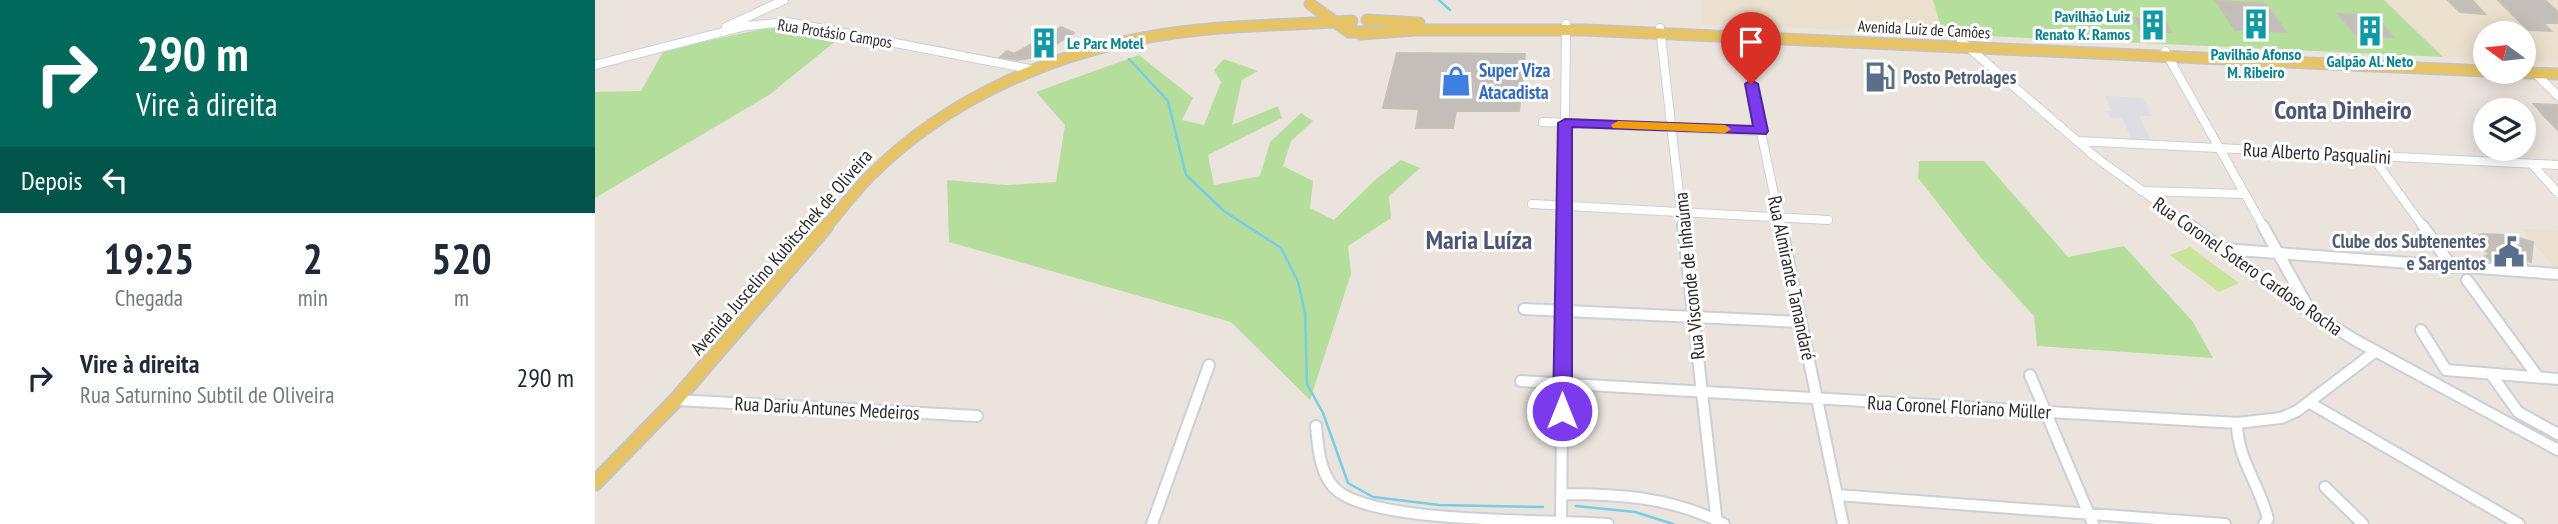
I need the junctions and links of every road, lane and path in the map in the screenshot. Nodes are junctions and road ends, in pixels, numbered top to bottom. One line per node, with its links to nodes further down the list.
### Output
1 (784, 0): 11 (street)
2 (1307, 2): 3 (main road); 4 (main road); 5 (main road)
3 (1360, 20): 4 (main road, Avenida Juscelino Kubitschek de Oliveira); 7 (main road, Avenida Luiz de Camões); 9 (main road); 9 (main road)
4 (1332, 23): 5 (main road, Avenida Juscelino Kubitschek de Oliveira); 9 (main road)
5 (1290, 25): 6 (main road, Avenida Juscelino Kubitschek de Oliveira)
6 (1265, 27): 9 (main road, Avenida Juscelino Kubitschek de Oliveira); 18 (main road, Avenida Juscelino Kubitschek de Oliveira)
7 (1566, 27): 8 (main road, Avenida Luiz de Camões); 9 (main road, Avenida Luiz de Camões); 24 (street)
8 (1661, 31): 10 (main road, Avenida Luiz de Camões); 25 (street, Rua Visconde de Inhaúma)
9 (1354, 33)
10 (1741, 34): 12 (main road, Avenida Luiz de Camões); 26 (street, Rua Almirante Tamandaré)
11 (710, 35): 14 (street, Rua Protásio Campos); 18 (street, Rua Protásio Campos)
12 (1965, 44): 13 (main road, Avenida Luiz de Camões); 27 (street, Rua Coronel Sotero Cardoso Rocha)
13 (2167, 54): 16 (main road, Avenida Luiz de Camões); 28 (street)
14 (595, 65)
15 (2536, 67): 17 (main road)
16 (2473, 68)
17 (2558, 68)
18 (1035, 70): 61 (main road, Avenida Juscelino Kubitschek de Oliveira)
19 (2536, 73): 21 (main road)
20 (2536, 74): 22 (street)
21 (2558, 74)
22 (2558, 96)
23 (1543, 122): 24 (street)
24 (1565, 123): 25 (street); 36 (street)
25 (1672, 127): 26 (street); 37 (street, Rua Visconde de Inhaúma)
26 (1761, 131): 38 (street, Rua Almirante Tamandaré)
27 (2077, 141): 28 (street, Rua Alberto Pasqualini); 32 (street, Rua Coronel Sotero Cardoso Rocha)
28 (2219, 148): 29 (street, Rua Alberto Pasqualini); 34 (street)
29 (2372, 156): 30 (street, Rua Alberto Pasqualini); 42 (street)
30 (2532, 164): 31 (street, Rua Alberto Pasqualini); 33 (street)
31 (2558, 165)
32 (2141, 191): 34 (street); 40 (street, Rua Coronel Sotero Cardoso Rocha)
33 (2558, 193)
34 (2245, 194): 41 (street)
35 (1532, 204): 36 (street)
36 (1564, 206): 37 (street); 46 (street)
37 (1682, 212): 38 (street); 48 (street, Rua Visconde de Inhaúma)
38 (1779, 217): 39 (street); 49 (street, Rua Almirante Tamandaré)
39 (1828, 220)
40 (2223, 249): 41 (street); 47 (street, Rua Coronel Sotero Cardoso Rocha)
41 (2278, 255): 42 (street); 47 (street)
42 (2452, 267): 43 (street)
43 (2558, 274)
44 (2467, 280): 55 (street)
45 (1524, 309): 46 (street)
46 (1563, 310): 48 (street); 58 (street)
47 (2310, 312): 51 (street, Rua Coronel Sotero Cardoso Rocha)
48 (1693, 317): 49 (street); 59 (street, Rua Visconde de Inhaúma)
49 (1801, 322): 60 (street, Rua Almirante Tamandaré)
50 (2421, 330): 53 (street)
51 (2376, 351): 62 (street, Rua Coronel Floriano Müller); 68 (street, Rua Coronel Sotero Cardoso Rocha)
52 (1209, 365): 78 (street)
53 (2491, 374): 55 (street); 67 (street)
54 (2030, 375): 63 (street)
55 (2537, 377): 56 (street)
56 (2558, 379)
57 (1521, 381): 58 (street, Rua Coronel Floriano Müller)
58 (1563, 384): 59 (street, Rua Coronel Floriano Müller); 71 (street)
59 (1702, 392): 60 (street, Rua Coronel Floriano Müller); 77 (street, Rua Visconde de Inhaúma)
60 (1817, 399): 63 (street, Rua Coronel Floriano Müller); 72 (street, Rua Almirante Tamandaré)
61 (676, 400): 64 (street, Rua Dariu Antunes Medeiros); 69 (main road, Avenida Juscelino Kubitschek de Oliveira)
62 (2311, 403): 65 (street, Rua Coronel Floriano Müller); 83 (street)
63 (2045, 412): 65 (street, Rua Coronel Floriano Müller); 74 (street)
64 (977, 416)
65 (2237, 423): 73 (street)
66 (1316, 426): 75 (street)
67 (2558, 434)
68 (2558, 450)
69 (595, 483)
70 (2325, 487): 82 (street)
71 (1562, 494): 76 (street); 77 (street)
72 (1837, 495): 74 (street); 80 (street, Rua Almirante Tamandaré)
73 (2266, 518)
74 (2091, 519): 81 (street)
75 (1436, 522): 76 (street)
76 (1561, 522): 79 (street)
77 (1719, 522)
78 (1152, 524)
79 (1608, 524)
80 (1843, 524)
81 (2225, 524)
82 (2363, 524)
83 (2519, 524)

